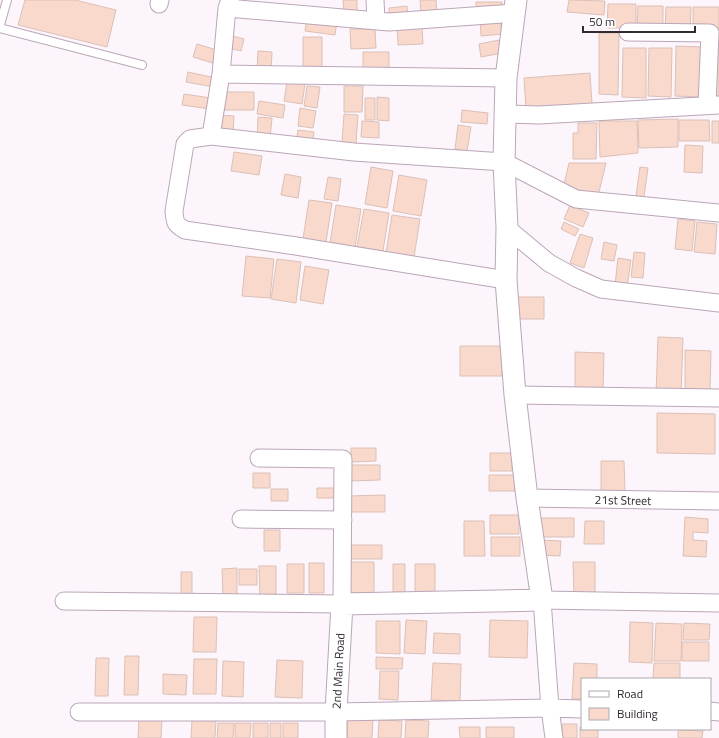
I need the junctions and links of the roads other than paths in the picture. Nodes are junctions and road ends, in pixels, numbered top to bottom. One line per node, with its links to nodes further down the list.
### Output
1 (7, 0): 6 (lane)
2 (375, 0): 5 (street)
3 (228, 4): 5 (street); 10 (street)
4 (516, 7): 5 (street); 11 (street)
5 (376, 20)
6 (0, 27): 9 (lane)
7 (628, 32): 8 (street)
8 (714, 33): 12 (street)
9 (142, 65)
10 (220, 74): 11 (street); 14 (street)
11 (506, 78): 13 (street)
12 (713, 105): 13 (street)
13 (505, 114): 15 (street)
14 (211, 136): 15 (street); 18 (street)
15 (504, 162): 16 (street); 17 (street)
16 (719, 213)
17 (507, 228): 18 (street); 19 (street)
18 (506, 280): 20 (street)
19 (719, 303)
20 (515, 395): 21 (street); 23 (street)
21 (719, 398)
22 (259, 458): 26 (street)
23 (527, 498): 24 (street, 21st Street); 27 (street)
24 (719, 501)
25 (240, 519): 26 (street)
26 (343, 520): 30 (street)
27 (542, 600): 29 (street); 30 (street); 31 (street)
28 (64, 601): 30 (street)
29 (719, 603)
30 (342, 604): 34 (street, 2nd Main Road)
31 (550, 708): 32 (street); 34 (street); 36 (street)
32 (581, 709)
33 (79, 712): 34 (street)
34 (336, 712): 35 (street, 2nd Main Road)
35 (336, 738)
36 (554, 738)

